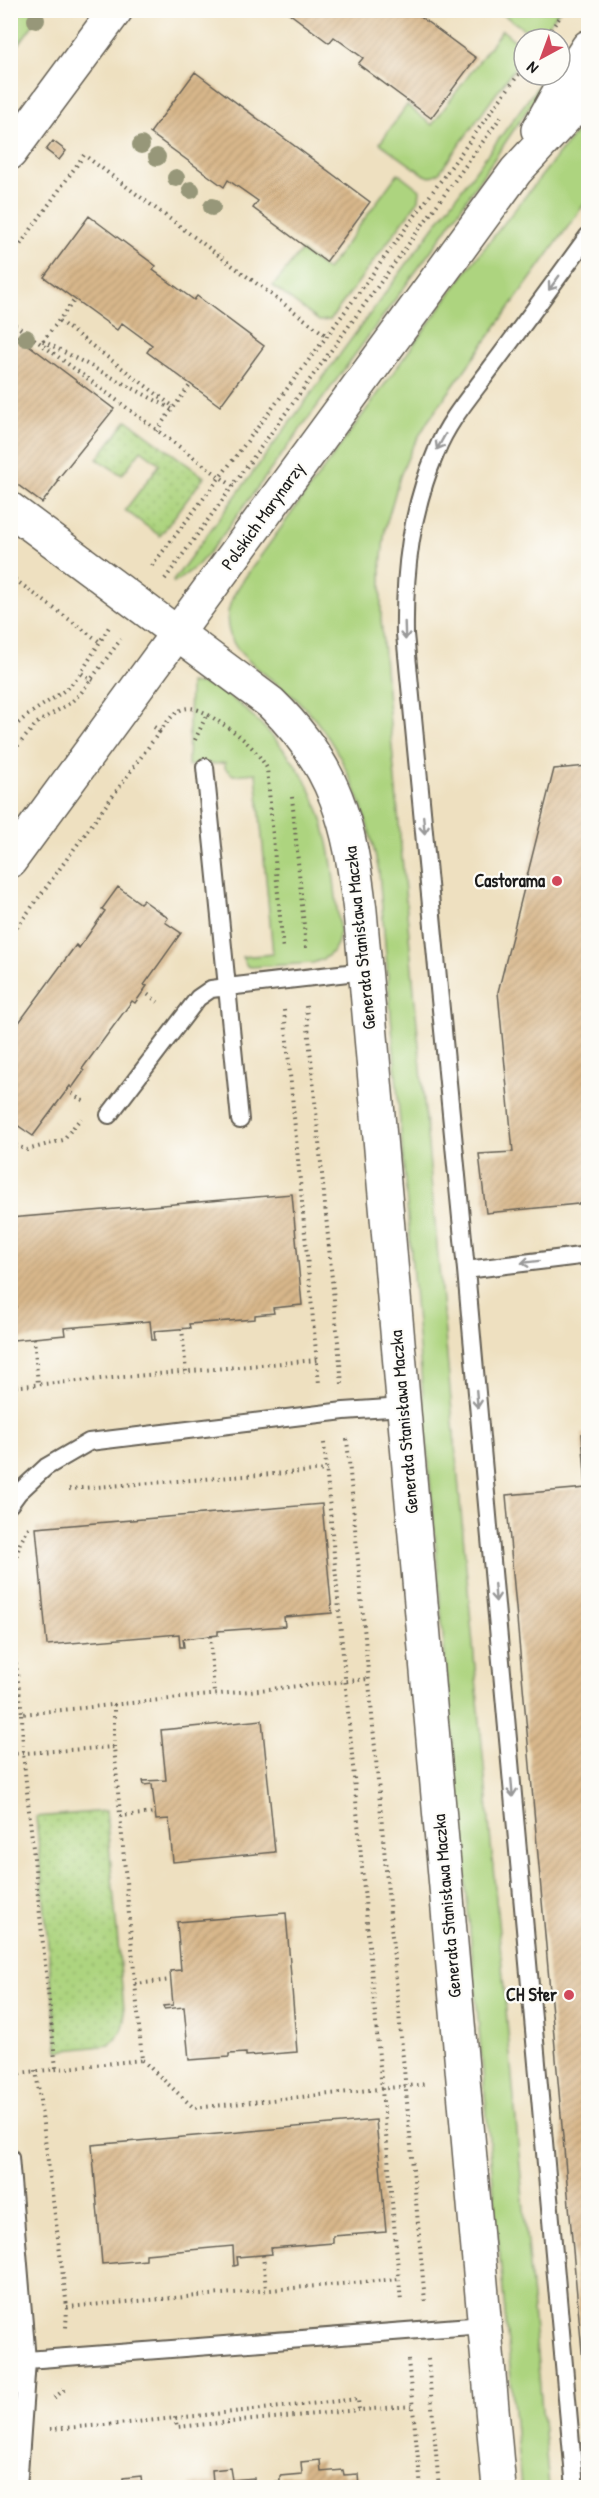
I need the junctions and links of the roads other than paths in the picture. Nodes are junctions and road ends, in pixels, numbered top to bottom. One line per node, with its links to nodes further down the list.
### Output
1 (116, 10): 4 (street)
2 (588, 47): 5 (street, Polskich Marynarzy)
3 (588, 93): 5 (street, Polskich Marynarzy)
4 (10, 153)
5 (516, 171): 8 (street, Polskich Marynarzy)
6 (588, 236): 16 (lane, one-way to 16)
7 (10, 509): 8 (street, Generała Stanisława Maczka)
8 (177, 634): 10 (street, Polskich Marynarzy); 11 (street, Generała Stanisława Maczka)
9 (205, 767): 12 (lane)
10 (10, 861)
11 (365, 972): 12 (lane); 17 (street, Generała Stanisława Maczka)
12 (226, 987): 13 (lane); 14 (lane)
13 (109, 1115)
14 (240, 1120)
15 (588, 1255): 16 (lane, one-way to 16)
16 (466, 1270): 24 (lane, one-way to 24)
17 (403, 1407): 18 (lane); 20 (street, Generała Stanisława Maczka)
18 (10, 1504)
19 (10, 2157): 21 (lane)
20 (484, 2325): 21 (lane); 23 (street, Generała Stanisława Maczka)
21 (27, 2360): 22 (lane)
22 (18, 2487)
23 (499, 2487)
24 (575, 2487)

